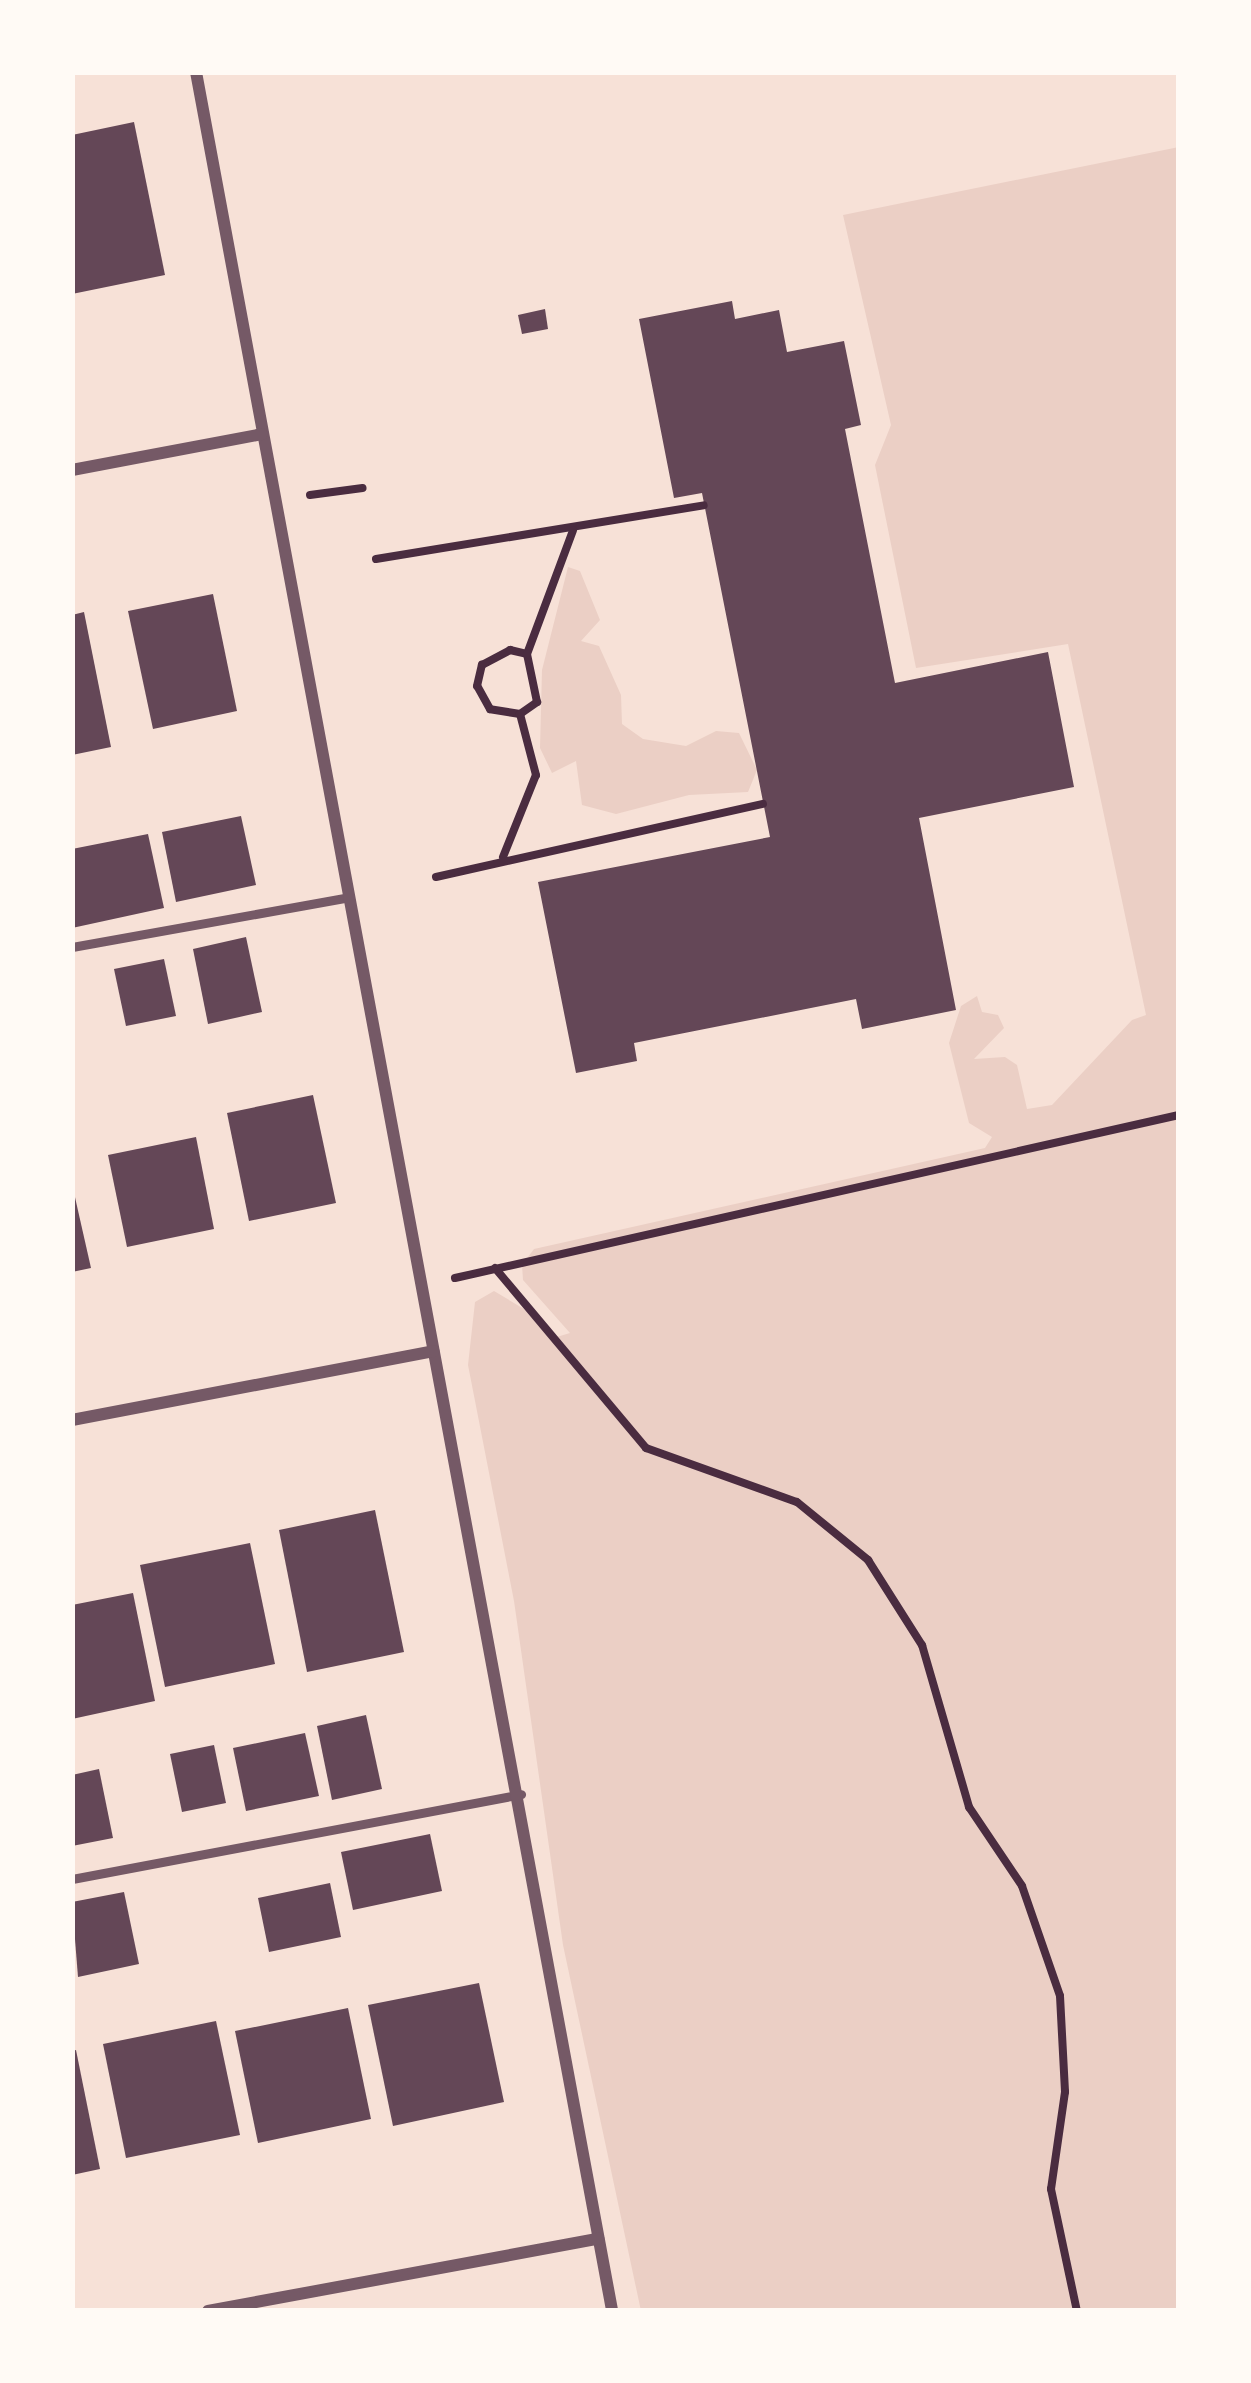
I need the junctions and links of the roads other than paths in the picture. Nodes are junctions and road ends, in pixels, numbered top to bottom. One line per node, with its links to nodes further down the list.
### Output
1 (196, 72): 2 (street)
2 (262, 434): 3 (street); 4 (street)
3 (72, 470)
4 (349, 897): 5 (lane); 6 (street)
5 (72, 947)
6 (433, 1352): 7 (street); 8 (street)
7 (72, 1420)
8 (521, 1794): 9 (lane); 10 (street)
9 (72, 1879)
10 (598, 2239): 11 (street); 12 (street)
11 (208, 2311)
12 (612, 2311)

